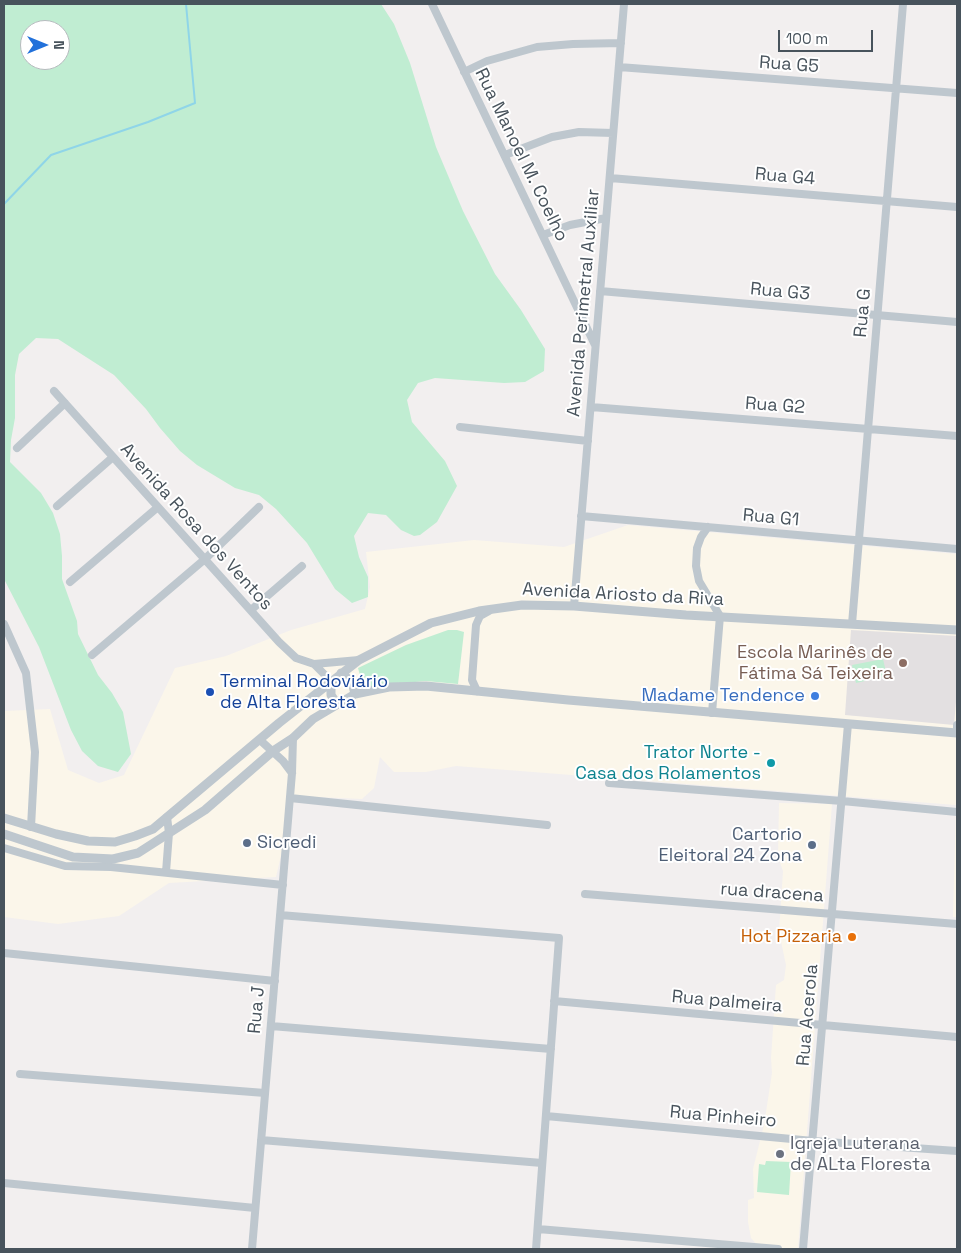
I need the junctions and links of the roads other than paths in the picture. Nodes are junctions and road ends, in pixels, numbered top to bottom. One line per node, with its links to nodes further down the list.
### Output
1 (432, 4): 6 (street, Rua Manoel M. Coelho)
2 (624, 4): 4 (street, Avenida Perimetral Auxiliar)
3 (903, 4): 7 (street, Rua G)
4 (621, 43): 5 (street, Avenida Perimetral Auxiliar); 6 (street)
5 (619, 68): 7 (street, Rua G5); 9 (street, Avenida Perimetral Auxiliar)
6 (464, 72): 10 (street, Rua Manoel M. Coelho)
7 (896, 88): 8 (street, Rua G5); 12 (street, Rua G)
8 (957, 93)
9 (613, 133): 10 (street); 11 (street, Avenida Perimetral Auxiliar)
10 (505, 155): 15 (street, Rua Manoel M. Coelho)
11 (610, 178): 12 (street, Rua G4); 14 (street, Avenida Perimetral Auxiliar)
12 (887, 200): 13 (street, Rua G4); 17 (street, Rua G)
13 (957, 207)
14 (606, 218): 15 (street); 16 (street, Avenida Perimetral Auxiliar)
15 (542, 234): 19 (street, Rua Manoel M. Coelho)
16 (600, 291): 17 (street, Rua G3); 19 (street, Avenida Perimetral Auxiliar)
17 (878, 315): 18 (street, Rua G3); 24 (street, Rua G)
18 (957, 322)
19 (596, 346): 22 (street, Avenida Perimetral Auxiliar)
20 (54, 391): 21 (street, Avenida Rosa dos Ventos)
21 (65, 403): 27 (street); 28 (street, Avenida Rosa dos Ventos)
22 (590, 407): 24 (street, Rua G2); 26 (street, Avenida Perimetral Auxiliar)
23 (460, 428): 26 (street)
24 (868, 428): 25 (street, Rua G2); 34 (street, Rua G)
25 (957, 436)
26 (588, 441): 32 (street, Avenida Perimetral Auxiliar)
27 (17, 448)
28 (113, 457): 29 (street); 30 (street, Avenida Rosa dos Ventos)
29 (56, 506)
30 (158, 507): 36 (street, Avenida Rosa dos Ventos); 38 (street)
31 (259, 507): 36 (street)
32 (582, 516): 33 (street, Rua G1); 39 (street, Avenida Perimetral Auxiliar)
33 (708, 527): 34 (street, Rua G1); 43 (street)
34 (859, 541): 35 (street, Rua G1); 46 (street, Rua G)
35 (957, 549)
36 (204, 559): 41 (street, Avenida Rosa dos Ventos); 49 (street)
37 (302, 566): 41 (street)
38 (70, 582)
39 (574, 606): 40 (street, Avenida Ariosto da Riva); 43 (street, Avenida Ariosto da Riva)
40 (493, 609): 42 (street, Avenida Ariosto da Riva); 45 (street)
41 (250, 610): 51 (street, Avenida Rosa dos Ventos)
42 (465, 614): 45 (street); 50 (street, Avenida Ariosto da Riva)
43 (720, 616): 46 (street, Avenida Ariosto da Riva); 59 (street)
44 (4, 624): 73 (street)
45 (473, 624): 48 (street)
46 (852, 624): 47 (street, Avenida Ariosto da Riva)
47 (957, 630)
48 (471, 652): 55 (street); 56 (street)
49 (92, 655)
50 (359, 660): 51 (street); 52 (street, Avenida Ariosto da Riva)
51 (314, 664): 53 (street, Avenida Rosa dos Ventos)
52 (341, 673): 53 (street); 54 (street, Avenida Ariosto da Riva); 57 (street)
53 (324, 674): 54 (street, Avenida Rosa dos Ventos)
54 (331, 684): 58 (street); 63 (street, Avenida Ariosto da Riva)
55 (460, 690): 56 (street); 57 (street)
56 (477, 691): 59 (street)
57 (355, 694): 58 (street)
58 (337, 704): 62 (street)
59 (712, 713): 60 (street)
60 (848, 724): 61 (street); 68 (street, Rua Acerola)
61 (957, 730)
62 (293, 738): 64 (street); 65 (street, Rua J)
63 (260, 740): 64 (street); 70 (street, Avenida Ariosto da Riva)
64 (273, 751): 65 (street); 75 (street)
65 (292, 773): 67 (street, Rua J)
66 (609, 783): 68 (street)
67 (290, 798): 72 (street); 81 (street, Rua J)
68 (842, 801): 69 (street); 83 (street, Rua Acerola)
69 (957, 812)
70 (167, 817): 73 (street, Avenida Ariosto da Riva); 75 (street)
71 (4, 818): 73 (street, Avenida Ariosto da Riva)
72 (547, 825)
73 (31, 827)
74 (4, 834): 76 (street)
75 (169, 834): 79 (street); 80 (street)
76 (14, 837): 78 (street); 79 (street)
77 (4, 848): 78 (street)
78 (12, 850): 79 (street)
79 (112, 863): 80 (street)
80 (166, 872): 81 (street)
81 (283, 885): 84 (street, Rua J)
82 (585, 894): 83 (street, rua dracena)
83 (832, 913): 85 (street, rua dracena); 89 (street, Rua Acerola)
84 (280, 915): 87 (street, Rua J); 88 (street)
85 (957, 924)
86 (4, 953): 87 (street)
87 (275, 980): 90 (street, Rua J)
88 (554, 1001): 89 (street, Rua palmeira); 92 (street)
89 (822, 1025): 91 (street, Rua palmeira); 97 (street, Rua Acerola)
90 (271, 1026): 92 (street); 94 (street, Rua J)
91 (957, 1037)
92 (551, 1049): 95 (street)
93 (20, 1074): 94 (street)
94 (265, 1092): 96 (street, Rua J)
95 (546, 1116): 97 (street, Rua Pinheiro); 99 (street)
96 (261, 1140): 99 (street); 101 (street, Rua J)
97 (813, 1141): 98 (street, Rua Pinheiro); 106 (street, Rua Acerola)
98 (957, 1151)
99 (542, 1163): 102 (street)
100 (4, 1183): 101 (street)
101 (255, 1208): 103 (street, Rua J)
102 (538, 1229): 104 (street); 105 (street)
103 (252, 1249)
104 (536, 1249)
105 (778, 1249)
106 (803, 1249)

